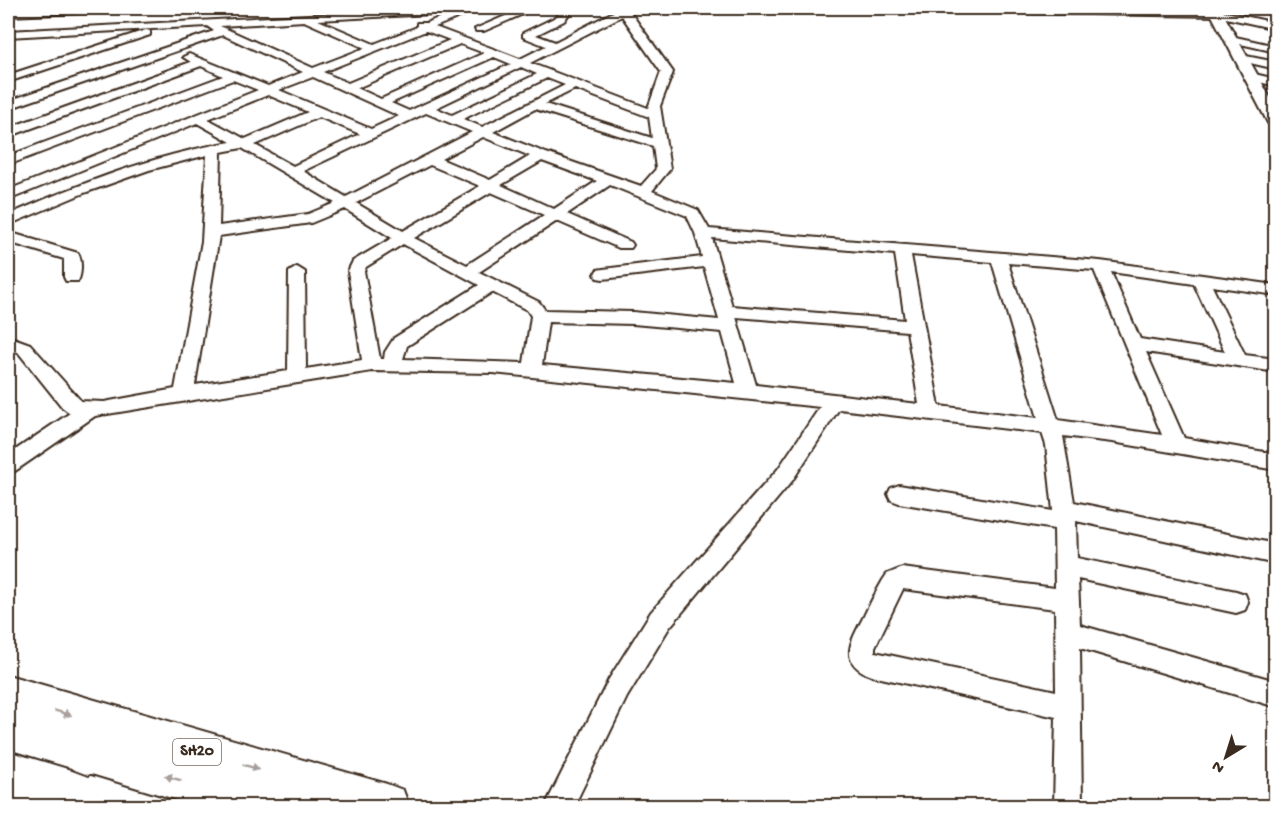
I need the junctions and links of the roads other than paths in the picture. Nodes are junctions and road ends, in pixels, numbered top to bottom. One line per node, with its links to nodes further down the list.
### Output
1 (130, 8): 14 (street)
2 (240, 8): 19 (street)
3 (473, 8): 4 (street); 16 (street); 23 (street)
4 (488, 8)
5 (532, 8): 24 (street)
6 (568, 8): 29 (street)
7 (886, 8): 8 (street)
8 (986, 8): 11 (street)
9 (1253, 8): 18 (street)
10 (622, 9): 29 (street); 55 (street)
11 (1064, 9): 12 (street)
12 (1096, 9): 13 (street)
13 (1131, 9): 15 (street)
14 (9, 10)
15 (1215, 10): 18 (street); 27 (street)
16 (389, 13): 17 (street); 23 (street)
17 (303, 18): 19 (street); 30 (street)
18 (1246, 19): 22 (street)
19 (232, 22): 20 (street)
20 (207, 24): 21 (street); 25 (street)
21 (172, 25): 26 (street); 42 (street)
22 (1275, 26)
23 (426, 27): 28 (street); 30 (street)
24 (480, 29)
25 (222, 32): 38 (street); 47 (street)
26 (8, 33)
27 (1231, 39): 31 (street); 34 (street)
28 (460, 40): 32 (street); 45 (street)
29 (556, 46): 36 (street)
30 (375, 48): 38 (street)
31 (1275, 49)
32 (494, 53): 36 (street); 48 (street)
33 (186, 56): 35 (street)
34 (1241, 58): 37 (street); 41 (street)
35 (201, 62): 40 (street); 53 (street)
36 (521, 63): 39 (street); 51 (street)
37 (1275, 66)
38 (313, 73): 45 (street); 46 (street)
39 (547, 73): 44 (street); 57 (street)
40 (233, 76): 46 (street); 60 (street)
41 (1250, 76): 43 (street); 58 (street)
42 (8, 80): 47 (street)
43 (1275, 82)
44 (574, 84): 50 (street); 55 (street)
45 (347, 88): 48 (street)
46 (270, 91): 52 (street); 56 (street)
47 (32, 96): 49 (street); 53 (street)
48 (381, 103): 54 (street)
49 (8, 105)
50 (534, 105): 61 (street); 64 (street)
51 (425, 108): 54 (street); 57 (street)
52 (319, 112): 62 (street); 63 (street)
53 (59, 113): 59 (street); 60 (street)
54 (409, 116): 62 (street)
55 (657, 116): 64 (street)
56 (199, 119): 63 (street); 66 (street)
57 (453, 119): 61 (street)
58 (1275, 123)
59 (8, 132)
60 (86, 132): 66 (street); 69 (street)
61 (483, 132): 67 (street); 68 (street)
62 (372, 134): 70 (street)
63 (245, 144): 65 (street); 70 (street)
64 (658, 144): 73 (street)
65 (214, 149): 77 (street); 78 (street)
66 (117, 152): 74 (street)
67 (541, 156): 71 (street); 72 (street)
68 (429, 159): 72 (street); 75 (street)
69 (8, 161)
70 (293, 171): 75 (street)
71 (608, 180): 73 (street); 76 (street)
72 (489, 187): 76 (street); 81 (street)
73 (643, 192): 79 (street)
74 (8, 195)
75 (344, 203): 78 (street); 81 (street)
76 (556, 215): 82 (street); 88 (street)
77 (8, 220)
78 (211, 232): 106 (street)
79 (703, 233): 83 (street); 85 (street)
80 (8, 237): 90 (street)
81 (402, 238): 88 (street); 100 (street)
82 (625, 245)
83 (902, 248): 84 (street); 96 (street)
84 (998, 256): 86 (street); 110 (street)
85 (711, 261): 89 (street); 95 (street)
86 (1100, 266): 91 (street); 98 (street)
87 (297, 272): 104 (street)
88 (468, 272): 92 (street)
89 (603, 274)
90 (72, 277)
91 (1200, 278): 93 (street); 99 (street)
92 (489, 284): 94 (street); 101 (street)
93 (1275, 290)
94 (540, 316): 95 (street); 103 (street)
95 (728, 319): 96 (street); 105 (street)
96 (914, 326): 109 (street)
97 (8, 342): 108 (street)
98 (1135, 344): 99 (street); 111 (street)
99 (1238, 360): 102 (street)
100 (372, 365): 101 (street); 104 (street)
101 (393, 365): 103 (street)
102 (1275, 366)
103 (532, 371): 105 (street)
104 (297, 376): 106 (street)
105 (748, 391): 107 (street)
106 (184, 393): 108 (street)
107 (834, 401): 109 (street); 128 (street)
108 (91, 409): 113 (street)
109 (930, 412): 110 (street)
110 (1052, 427): 111 (street); 115 (street)
111 (1176, 444): 112 (street)
112 (1275, 462)
113 (8, 465)
114 (899, 494): 115 (street)
115 (1064, 516): 116 (street); 117 (street)
116 (1275, 554)
117 (1066, 566): 118 (street); 119 (street)
118 (1066, 600): 120 (street); 123 (street)
119 (1236, 602)
120 (1068, 633): 121 (street); 123 (street)
121 (1275, 694)
122 (8, 695): 125 (main road, SH20, one-way to 125)
123 (1069, 707): 129 (street)
124 (8, 728): 125 (main road, SH20)
125 (97, 739): 126 (main road, SH20, one-way to 125); 127 (main road, SH20, one-way to 127)
126 (270, 807)
127 (387, 807)
128 (559, 807)
129 (1068, 807)

